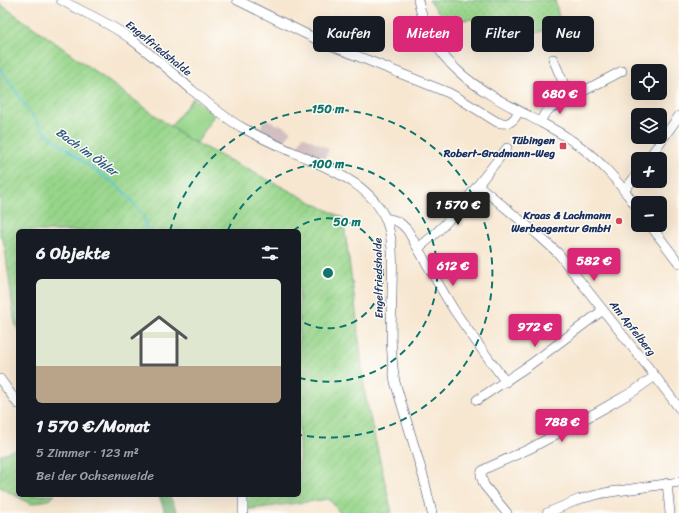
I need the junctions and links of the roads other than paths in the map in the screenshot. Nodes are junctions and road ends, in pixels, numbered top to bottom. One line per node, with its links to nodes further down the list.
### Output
1 (61, 0): 16 (street, Engelfriedshalde)
2 (237, 0): 7 (street)
3 (418, 0): 7 (street)
4 (553, 59): 6 (street)
5 (622, 71): 6 (street)
6 (570, 98): 9 (street)
7 (519, 111): 9 (street)
8 (679, 116): 11 (street)
9 (540, 122): 14 (street)
10 (507, 148): 13 (street)
11 (653, 152)
12 (631, 182): 14 (street)
13 (478, 184): 18 (street); 20 (street, Am Apfelberg)
14 (624, 191): 15 (street)
15 (631, 200)
16 (385, 218): 18 (street); 31 (street, Engelfriedshalde)
17 (655, 232): 19 (street)
18 (418, 248): 23 (street)
19 (679, 263)
20 (603, 310): 21 (street, Am Apfelberg); 23 (street)
21 (655, 376): 26 (street, Am Apfelberg); 32 (street)
22 (0, 378): 25 (street)
23 (506, 382): 24 (street)
24 (477, 400)
25 (16, 401)
26 (679, 408)
27 (679, 482): 28 (street)
28 (667, 483): 33 (street); 34 (street)
29 (243, 497): 30 (street)
30 (243, 513)
31 (432, 513)
32 (507, 513)
33 (547, 513)
34 (670, 513)

